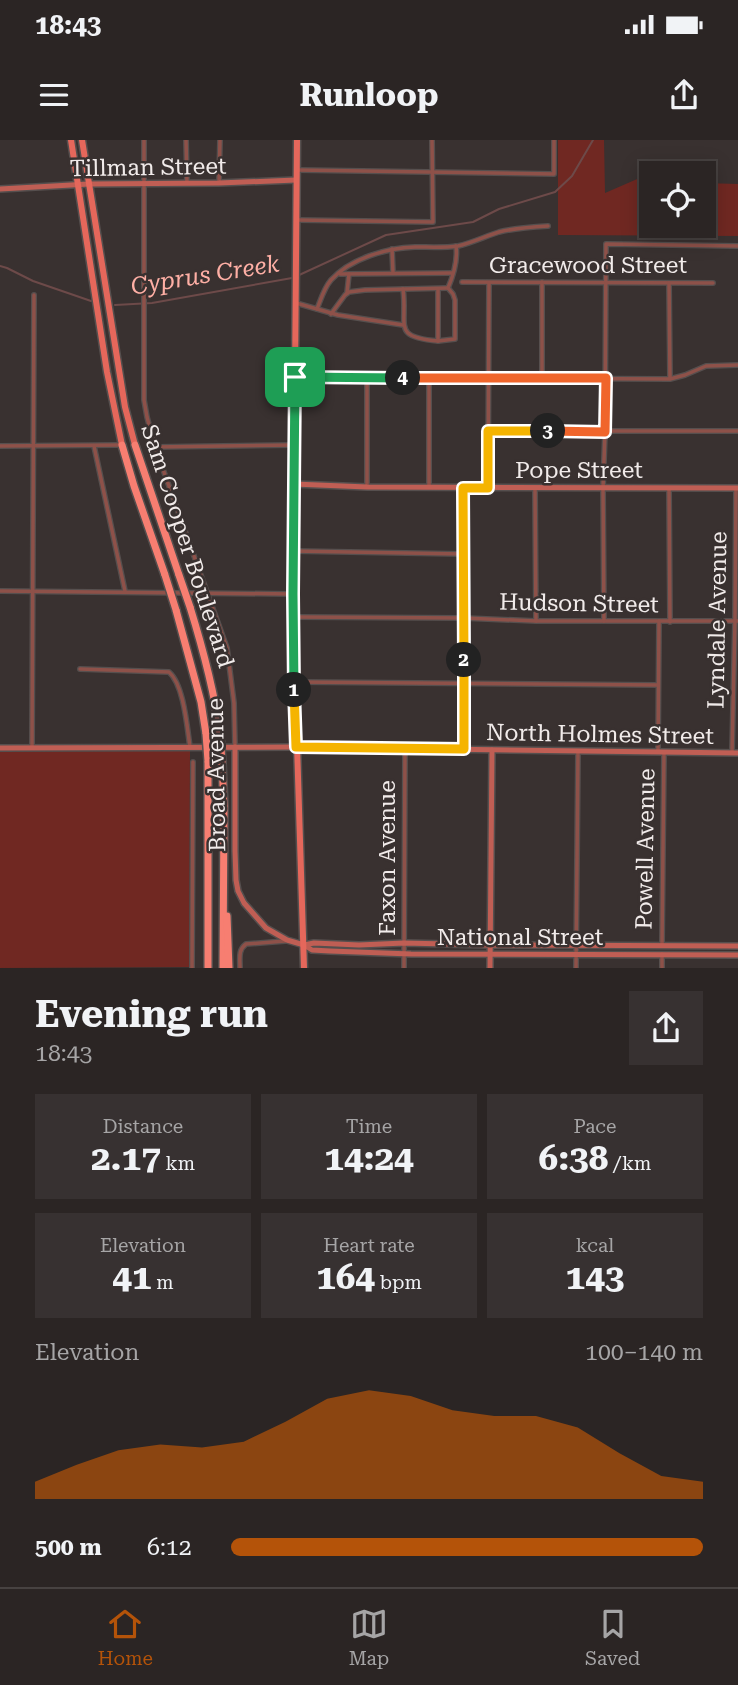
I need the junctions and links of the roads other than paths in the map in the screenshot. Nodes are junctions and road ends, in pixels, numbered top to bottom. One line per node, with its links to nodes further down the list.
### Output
1 (71, 140): 14 (main road, Sam Cooper Boulevard)
2 (82, 140): 15 (main road, Sam Cooper Boulevard)
3 (144, 140): 12 (street, Broad Avenue)
4 (186, 140): 16 (street)
5 (220, 140): 13 (street)
6 (297, 140): 9 (main road)
7 (432, 140): 10 (street)
8 (554, 140): 10 (street)
9 (296, 170): 10 (street); 11 (main road)
10 (432, 173): 18 (street)
11 (296, 180): 13 (main road, Tillman Street); 18 (main road)
12 (143, 183): 15 (main road, Tillman Street); 16 (main road, Tillman Street); 60 (street, Broad Avenue)
13 (219, 183): 16 (main road, Tillman Street)
14 (79, 184): 15 (main road, Tillman Street); 17 (main road, Tillman Street); 54 (main road, Sam Cooper Boulevard)
15 (89, 184): 55 (main road, Sam Cooper Boulevard)
16 (187, 184)
17 (0, 188)
18 (297, 220): 38 (main road)
19 (548, 226): 20 (street)
20 (456, 246): 22 (street); 24 (street)
21 (738, 246): 30 (street)
22 (392, 249): 23 (street); 25 (street)
23 (393, 273): 24 (street); 26 (street)
24 (453, 273): 33 (street)
25 (338, 274): 26 (street); 39 (street)
26 (349, 274): 36 (street)
27 (462, 282): 28 (street, Gracewood Street)
28 (489, 282): 29 (street, Gracewood Street); 48 (street)
29 (542, 282): 30 (street, Gracewood Street); 49 (street)
30 (606, 282): 31 (street, Gracewood Street); 47 (street)
31 (669, 283): 32 (street, Gracewood Street); 50 (street)
32 (713, 283)
33 (448, 288): 35 (street); 42 (street)
34 (403, 289): 35 (street); 36 (street); 41 (street)
35 (438, 289): 42 (street)
36 (347, 293): 40 (street)
37 (34, 295): 58 (street)
38 (296, 303): 39 (street); 44 (main road)
39 (317, 309): 40 (street)
40 (331, 314): 41 (street)
41 (404, 326): 42 (street)
42 (438, 341)
43 (738, 365): 50 (street)
44 (295, 377): 45 (street); 56 (main road)
45 (367, 377): 46 (street); 62 (street)
46 (429, 378): 48 (street); 63 (street)
47 (606, 378): 49 (street); 50 (street); 53 (street)
48 (488, 379): 49 (street); 51 (street)
49 (542, 379)
50 (670, 379)
51 (488, 431): 53 (street); 65 (street)
52 (738, 431): 53 (street)
53 (605, 432): 67 (street)
54 (122, 445): 59 (street); 114 (highway, Sam Cooper Boulevard, bridge)
55 (135, 445): 100 (highway, Sam Cooper Boulevard, bridge)
56 (295, 445): 60 (street); 61 (main road)
57 (0, 446): 58 (street)
58 (34, 446): 59 (street); 73 (street)
59 (94, 446): 74 (street)
60 (155, 447): 75 (street, Broad Avenue)
61 (294, 484): 62 (main road, Pope Street); 70 (main road)
62 (367, 487): 63 (main road, Pope Street)
63 (429, 487): 64 (main road, Pope Street)
64 (463, 488): 65 (main road, Pope Street); 71 (street)
65 (488, 488): 66 (main road, Pope Street)
66 (535, 488): 67 (main road, Pope Street); 79 (street)
67 (603, 488): 68 (main road, Pope Street); 80 (street)
68 (669, 488): 69 (main road, Pope Street); 83 (street)
69 (737, 488): 82 (street, Lyndale Avenue)
70 (293, 551): 71 (street); 76 (main road)
71 (463, 554): 78 (street)
72 (0, 591): 73 (street)
73 (33, 591): 74 (street); 92 (street)
74 (125, 592): 75 (street)
75 (208, 593): 76 (street); 89 (street, Broad Avenue)
76 (293, 594): 77 (main road)
77 (293, 617): 78 (street, Hudson Street); 85 (main road)
78 (464, 618): 79 (street, Hudson Street); 86 (street)
79 (536, 621): 80 (street, Hudson Street)
80 (604, 621): 81 (street, Hudson Street)
81 (659, 621): 83 (street, Hudson Street); 87 (street, Powell Avenue)
82 (737, 621): 83 (street, Hudson Street); 98 (street, Lyndale Avenue)
83 (670, 622)
84 (80, 669): 88 (street)
85 (294, 682): 86 (street); 90 (main road)
86 (464, 684): 87 (street); 94 (street)
87 (658, 685): 97 (street, Powell Avenue)
88 (190, 747): 89 (main road, North Holmes Street); 92 (main road, North Holmes Street)
89 (235, 747): 90 (main road, North Holmes Street); 101 (main road, Broad Avenue)
90 (296, 747): 93 (main road, North Holmes Street); 103 (main road)
91 (0, 748): 92 (main road, North Holmes Street)
92 (32, 748)
93 (405, 749): 94 (main road, North Holmes Street); 102 (street, Faxon Avenue)
94 (464, 749): 95 (main road, North Holmes Street)
95 (492, 750): 96 (main road, North Holmes Street); 104 (main road)
96 (578, 751): 97 (main road, North Holmes Street); 105 (street)
97 (661, 752): 98 (main road, North Holmes Street); 106 (street, Powell Avenue)
98 (735, 753)
99 (193, 762): 113 (street)
100 (224, 855): 115 (highway, Sam Cooper Boulevard); 116 (highway)
101 (287, 940): 103 (main road, National Street); 117 (street, National Street)
102 (404, 943): 103 (main road, National Street); 104 (main road, National Street); 108 (street, Faxon Avenue)
103 (303, 945): 108 (main road, National Street); 118 (main road)
104 (490, 945): 105 (main road, National Street); 109 (main road)
105 (576, 945): 106 (main road, National Street); 110 (street)
106 (662, 945): 107 (main road, National Street)
107 (738, 946)
108 (404, 952): 109 (main road, National Street); 119 (street, Faxon Avenue)
109 (490, 954): 110 (main road, National Street); 120 (main road)
110 (576, 954): 111 (main road, National Street); 121 (street)
111 (662, 954): 112 (main road, National Street); 122 (street, Powell Avenue)
112 (738, 955)
113 (192, 968)
114 (208, 968)
115 (223, 968)
116 (229, 968)
117 (240, 968)
118 (304, 968)
119 (404, 968)
120 (490, 968)
121 (576, 968)
122 (662, 968)

